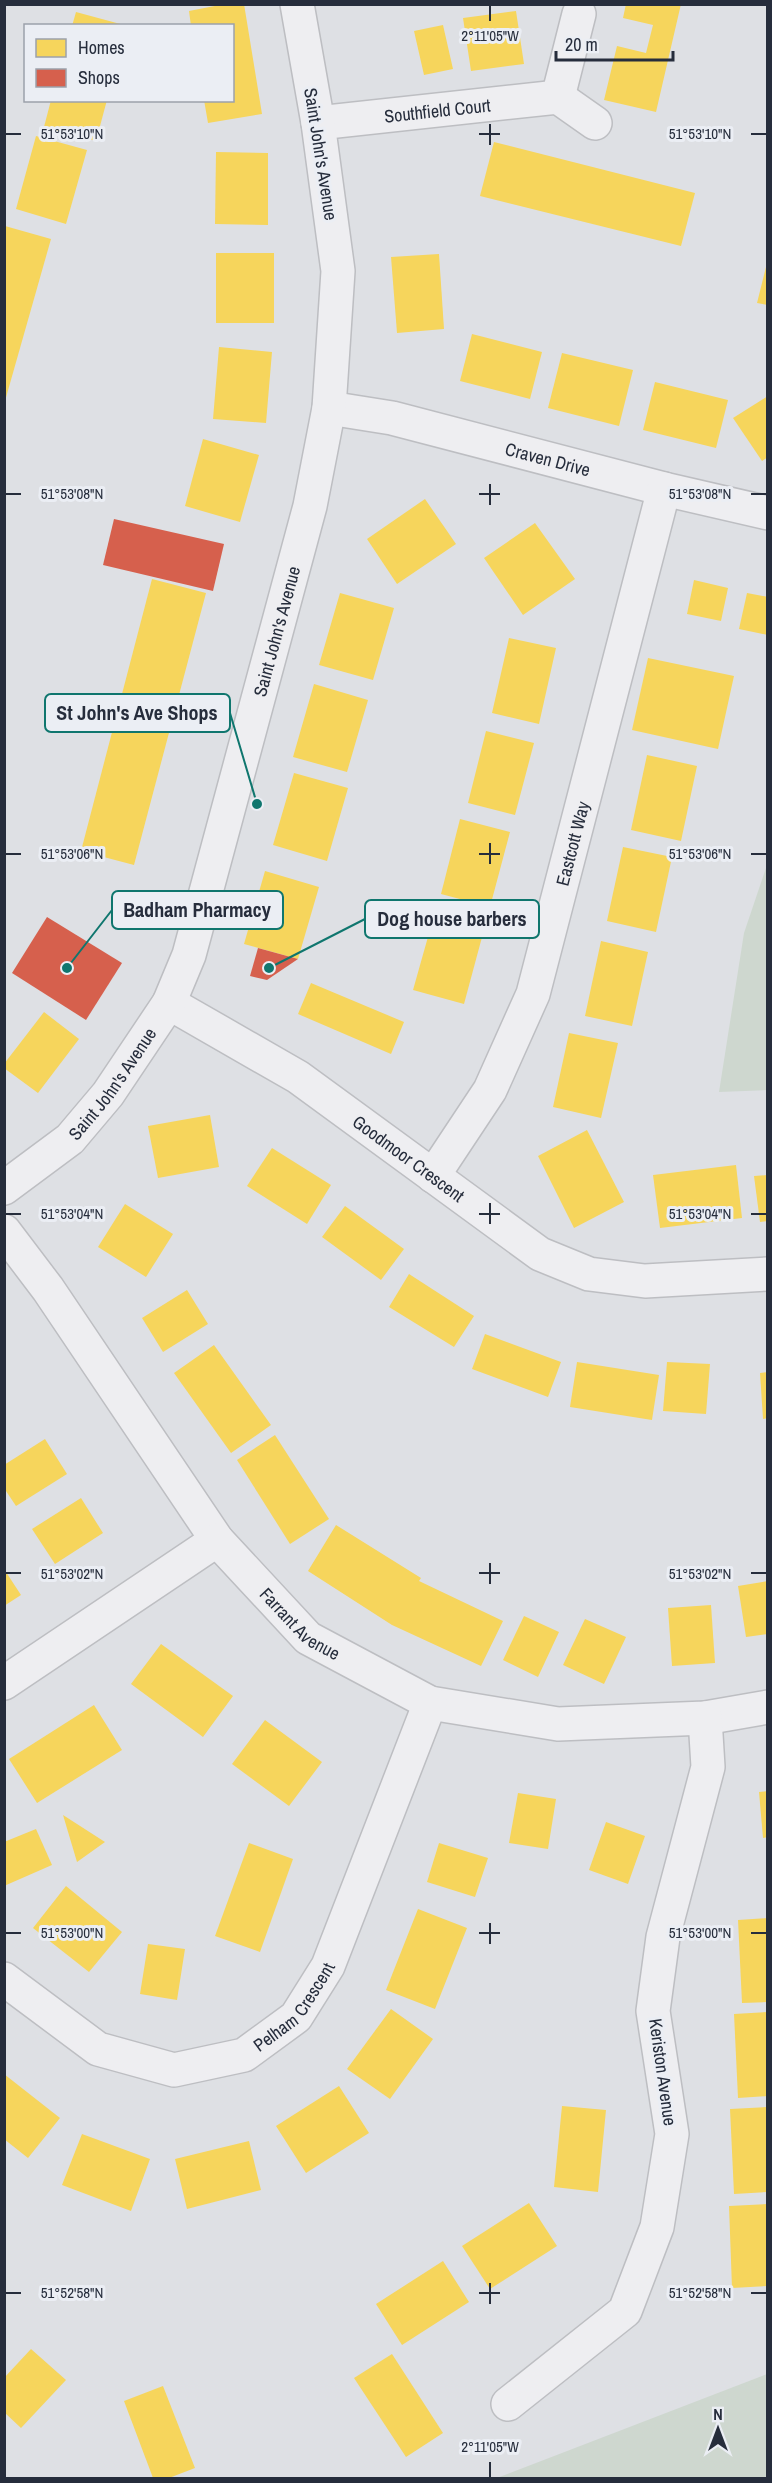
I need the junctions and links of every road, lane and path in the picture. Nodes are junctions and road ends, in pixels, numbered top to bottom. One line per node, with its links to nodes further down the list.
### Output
1 (297, 4): 4 (street, Saint John's Avenue)
2 (579, 14): 3 (street)
3 (558, 97): 4 (street, Southfield Court); 5 (street)
4 (318, 123): 6 (street, Saint John's Avenue)
5 (595, 123)
6 (329, 408): 7 (street, Craven Drive); 9 (street, Saint John's Avenue)
7 (664, 489): 8 (street, Craven Drive); 10 (street, Eastcott Way)
8 (768, 513)
9 (169, 1003): 10 (street, Goodmoor Crescent); 11 (street, Saint John's Avenue)
10 (434, 1176): 13 (street, Goodmoor Crescent)
11 (4, 1188)
12 (4, 1231): 14 (street, Farrant Avenue)
13 (768, 1274)
14 (217, 1540): 15 (street); 16 (street, Farrant Avenue)
15 (4, 1683)
16 (430, 1703): 18 (street, Farrant Avenue); 19 (street, Pelham Crescent)
17 (768, 1707): 18 (street, Farrant Avenue)
18 (705, 1718): 20 (street, Keriston Avenue)
19 (4, 1979)
20 (508, 2404)

